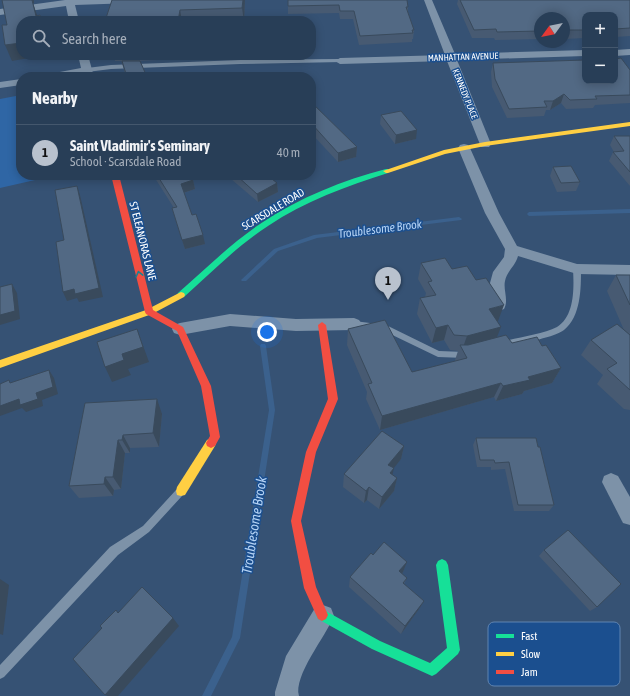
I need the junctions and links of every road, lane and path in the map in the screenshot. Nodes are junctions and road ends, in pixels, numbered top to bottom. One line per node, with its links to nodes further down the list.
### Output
1 (133, 0): 3 (street)
2 (428, 0): 9 (street, KENNEDY PLACE)
3 (69, 1): 4 (street); 5 (street)
4 (0, 12)
5 (73, 16)
6 (630, 52): 8 (street)
7 (582, 53): 9 (street, MANHATTAN AVENUE)
8 (618, 53)
9 (451, 57): 11 (street, MANHATTAN AVENUE); 17 (street, KENNEDY PLACE)
10 (84, 60): 12 (street)
11 (340, 61): 13 (lane)
12 (87, 72)
13 (95, 72)
14 (16, 83): 15 (street)
15 (0, 86)
16 (630, 124): 17 (street, SCARSDALE ROAD)
17 (485, 144): 18 (street, SCARSDALE ROAD)
18 (464, 148): 20 (street); 24 (street, SCARSDALE ROAD)
19 (115, 180): 24 (street, ST ELEANORAS LANE, one-way to 19)
20 (512, 249): 21 (street); 23 (street)
21 (577, 269): 22 (street); 28 (lane)
22 (630, 270)
23 (499, 305)
24 (149, 312): 27 (street); 30 (street, SCARSDALE ROAD)
25 (354, 324): 26 (street); 29 (lane)
26 (322, 325): 27 (street); 35 (street)
27 (180, 329): 32 (street)
28 (492, 348)
29 (477, 352)
30 (0, 364)
31 (611, 482): 33 (street)
32 (181, 491): 36 (lane)
33 (630, 516)
34 (442, 565): 35 (street)
35 (323, 616): 37 (street)
36 (0, 672)
37 (287, 696)

